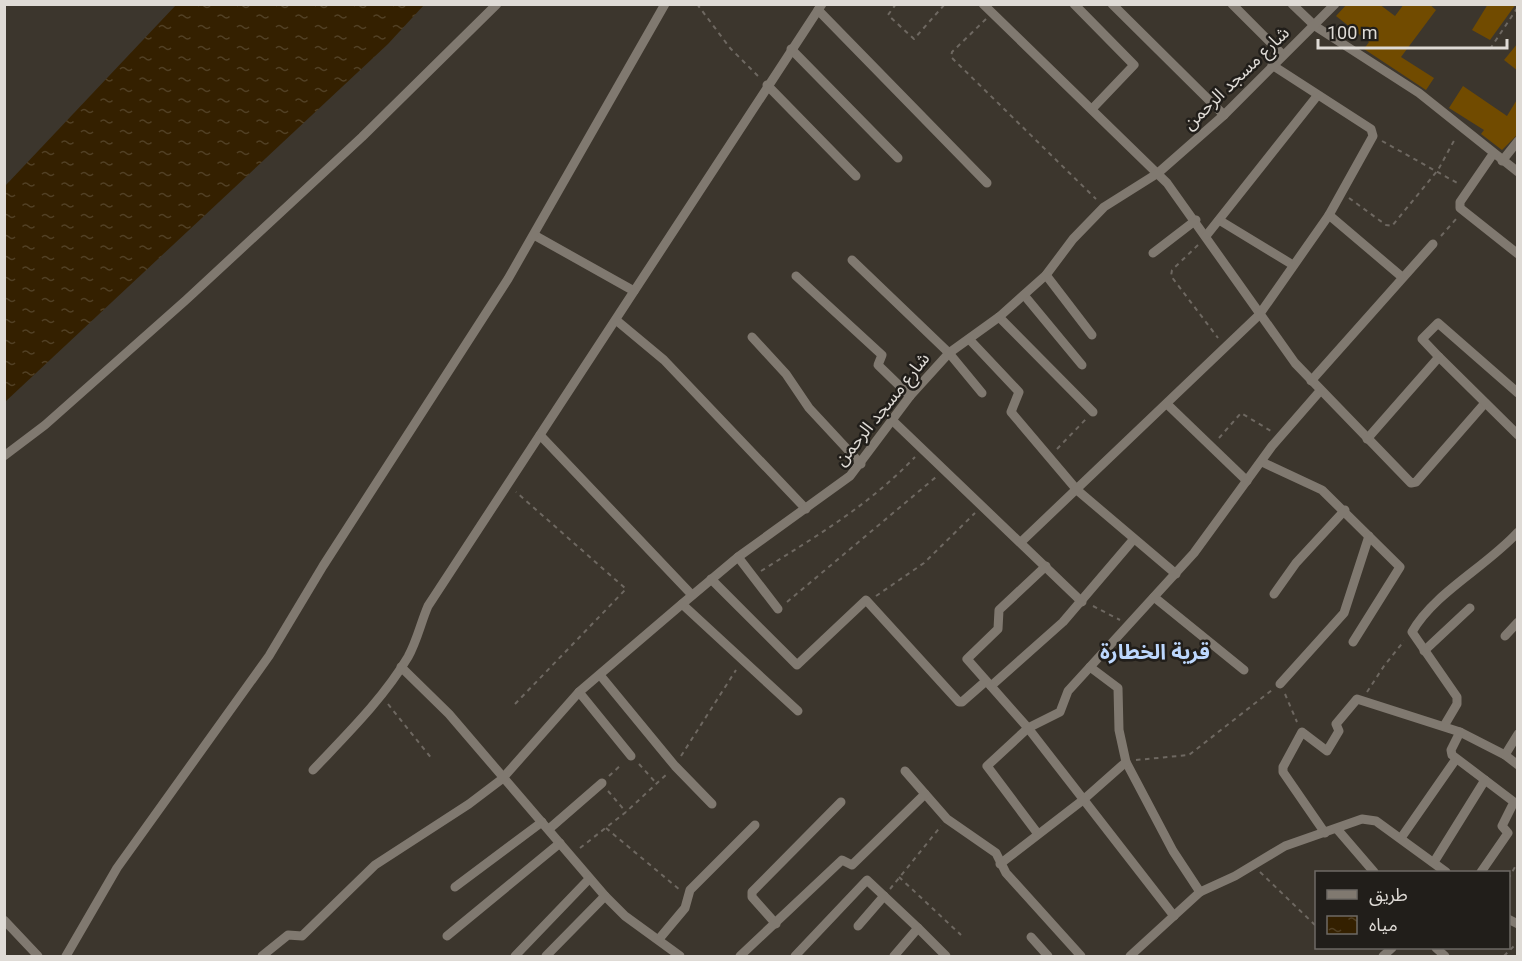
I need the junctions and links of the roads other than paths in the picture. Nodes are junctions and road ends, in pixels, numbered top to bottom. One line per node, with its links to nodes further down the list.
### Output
1 (496, 4): 62 (street)
2 (665, 4): 29 (street)
3 (983, 4): 16 (street)
4 (1074, 4): 16 (street)
5 (1112, 4): 17 (street)
6 (1232, 4): 12 (street)
7 (1293, 4): 10 (street)
8 (1335, 4): 10 (street, شارع مسجد الرحمن)
9 (820, 7): 11 (street); 25 (street)
10 (1315, 26): 12 (street, شارع مسجد الرحمن); 19 (street)
11 (791, 49): 14 (street); 20 (street)
12 (1283, 55): 13 (street, شارع مسجد الرحمن)
13 (1272, 65): 15 (street); 17 (street, شارع مسجد الرحمن)
14 (767, 85): 24 (street); 39 (street)
15 (1317, 96): 26 (street); 28 (street)
16 (1092, 109): 23 (street)
17 (1224, 115): 23 (street, شارع مسجد الرحمن)
18 (1518, 141): 21 (street)
19 (1492, 154): 21 (street); 33 (street)
20 (898, 159)
21 (1502, 161): 22 (street)
22 (1518, 172)
23 (1158, 173): 27 (street); 36 (street, شارع مسجد الرحمن)
24 (856, 176)
25 (987, 183)
26 (1329, 215): 35 (street); 38 (street)
27 (1196, 220): 30 (street); 32 (street)
28 (1219, 220): 30 (street); 35 (street)
29 (534, 235): 39 (street); 144 (street)
30 (1206, 236): 41 (street)
31 (1433, 244): 38 (street)
32 (1153, 253)
33 (1518, 254)
34 (852, 260): 47 (street)
35 (1293, 265): 41 (street)
36 (1046, 274): 40 (street, شارع مسجد الرحمن); 44 (street)
37 (796, 276): 54 (street)
38 (1402, 277): 50 (street)
39 (634, 291): 43 (street)
40 (1024, 295): 42 (street, شارع مسجد الرحمن); 49 (street)
41 (1259, 315): 50 (street); 56 (street)
42 (999, 317): 46 (street, شارع مسجد الرحمن); 57 (street)
43 (616, 320): 59 (street); 67 (street)
44 (1092, 335)
45 (752, 337): 64 (street)
46 (969, 339): 47 (street, شارع مسجد الرحمن); 66 (street)
47 (949, 353): 52 (street); 54 (street, شارع مسجد الرحمن)
48 (1439, 357): 53 (street); 55 (street); 61 (street)
49 (1082, 364)
50 (1311, 381): 51 (street)
51 (1320, 391): 61 (street); 63 (street)
52 (982, 393)
53 (1518, 393)
54 (910, 396): 58 (street, شارع مسجد الرحمن)
55 (1485, 403): 60 (street); 61 (street)
56 (1167, 404): 65 (street); 66 (street)
57 (1093, 412)
58 (892, 420): 64 (street, شارع مسجد الرحمن); 72 (street)
59 (540, 435): 78 (street); 88 (street)
60 (1518, 435)
61 (1367, 439)
62 (4, 456)
63 (1262, 462): 65 (street); 68 (street)
64 (861, 464): 67 (street, شارع مسجد الرحمن)
65 (1247, 481): 75 (street)
66 (1077, 490): 71 (street); 72 (street)
67 (806, 509): 73 (street, شارع مسجد الرحمن)
68 (1345, 510): 70 (street); 77 (street)
69 (1517, 534): 87 (street)
70 (1369, 536): 86 (street); 93 (street)
71 (1133, 540): 75 (street); 80 (street)
72 (1021, 543): 74 (street)
73 (738, 557): 76 (street, شارع مسجد الرحمن); 83 (street)
74 (1046, 566): 80 (street); 92 (street)
75 (1176, 574): 79 (street)
76 (711, 579): 78 (street, شارع مسجد الرحمن); 92 (street)
77 (1274, 594)
78 (692, 595): 81 (street, شارع مسجد الرحمن)
79 (1154, 597): 89 (street); 90 (street)
80 (1082, 602): 92 (street)
81 (682, 604): 91 (street, شارع مسجد الرحمن); 95 (street)
82 (1470, 608): 87 (street)
83 (778, 609)
84 (1518, 622): 85 (street)
85 (1505, 636)
86 (1353, 642)
87 (1424, 651): 96 (street)
88 (401, 667): 105 (street); 107 (street)
89 (1090, 667): 97 (street); 103 (street)
90 (1244, 670)
91 (600, 675): 94 (street, شارع مسجد الرحمن); 113 (street)
92 (989, 683): 97 (street)
93 (1280, 684)
94 (579, 692): 101 (street); 107 (street, شارع مسجد الرحمن)
95 (798, 711)
96 (1444, 726): 98 (street); 117 (street)
97 (1028, 728): 111 (street); 118 (street)
98 (1460, 732): 100 (street); 102 (street)
99 (1518, 734): 100 (street)
100 (1504, 755): 104 (street)
101 (631, 756)
102 (1456, 759): 108 (street); 119 (street)
103 (1126, 762): 111 (street); 130 (street)
104 (1518, 765)
105 (313, 770)
106 (905, 771): 110 (street)
107 (502, 779): 115 (street); 141 (street, شارع مسجد الرحمن)
108 (1485, 780): 121 (street); 126 (street)
109 (602, 783): 115 (street)
110 (925, 794): 122 (street); 123 (street)
111 (1083, 800): 118 (street); 133 (street)
112 (841, 802): 135 (street)
113 (712, 804)
114 (755, 825): 140 (street)
115 (546, 826): 120 (street); 129 (street)
116 (1337, 829): 117 (street); 119 (street); 124 (street)
117 (1325, 833): 130 (street)
118 (1038, 834): 122 (street)
119 (1401, 838): 121 (street)
120 (560, 843): 127 (street); 138 (street)
121 (1434, 862): 125 (street)
122 (1000, 864): 152 (street)
123 (852, 865): 128 (street); 135 (street)
124 (1372, 871)
125 (1444, 871)
126 (1482, 871)
127 (590, 879): 131 (street); 145 (street)
128 (867, 880): 132 (street); 149 (street)
129 (455, 887)
130 (1200, 892): 133 (street)
131 (604, 896): 140 (street); 146 (street)
132 (884, 896): 136 (street); 137 (street)
133 (1174, 916): 153 (street)
134 (4, 920): 143 (street)
135 (776, 924): 148 (street)
136 (858, 926)
137 (918, 928): 142 (street); 150 (street)
138 (447, 936)
139 (1031, 937): 151 (street)
140 (659, 939): 147 (street)
141 (268, 955)
142 (945, 956)
143 (38, 957)
144 (66, 957)
145 (515, 957)
146 (546, 957)
147 (680, 957)
148 (740, 957)
149 (795, 957)
150 (894, 957)
151 (1047, 957)
152 (1081, 957)
153 (1130, 957)

